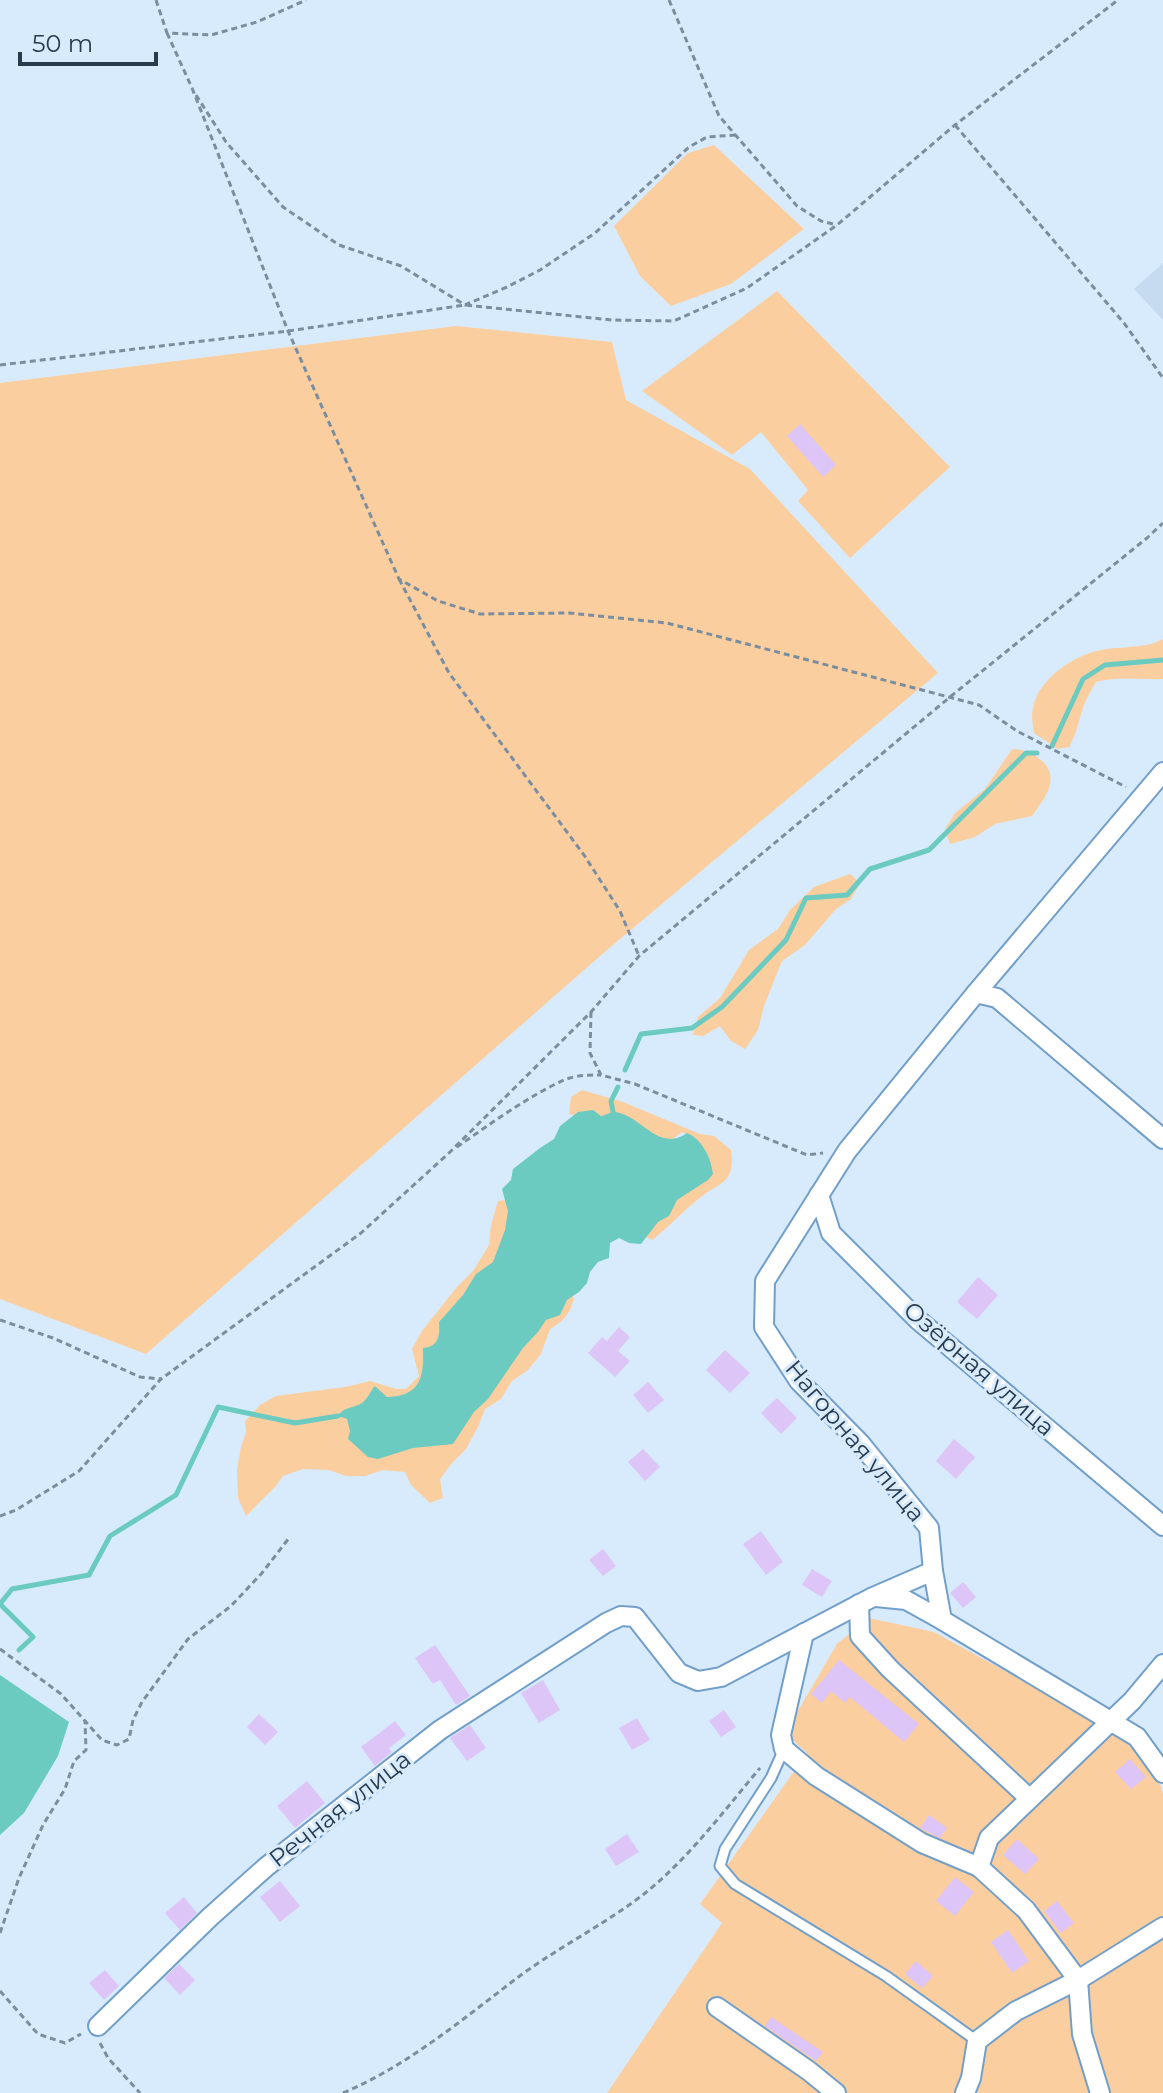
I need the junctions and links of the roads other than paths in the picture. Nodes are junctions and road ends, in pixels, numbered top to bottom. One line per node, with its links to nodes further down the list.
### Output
1 (1159, 785): 2 (street)
2 (976, 993): 3 (street); 4 (street)
3 (1163, 1139)
4 (819, 1195): 5 (street, Озёрная улица); 6 (street, Нагорная улица)
5 (1163, 1526)
6 (933, 1571): 7 (street); 8 (street, Нагорная улица)
7 (866, 1601): 8 (street); 9 (street); 14 (street)
8 (942, 1620): 11 (street)
9 (804, 1633): 12 (street); 19 (street, Речная улица)
10 (1163, 1664): 11 (street)
11 (1111, 1721): 13 (street); 14 (street)
12 (784, 1749): 15 (street); 20 (lane)
13 (1163, 1773)
14 (1029, 1798): 15 (street)
15 (979, 1867): 17 (street)
16 (1163, 1927): 17 (street)
17 (1078, 1980): 20 (street); 23 (street)
18 (717, 2007): 22 (street)
19 (98, 2026)
20 (977, 2041): 21 (street)
21 (971, 2088)
22 (836, 2093)
23 (1100, 2093)

